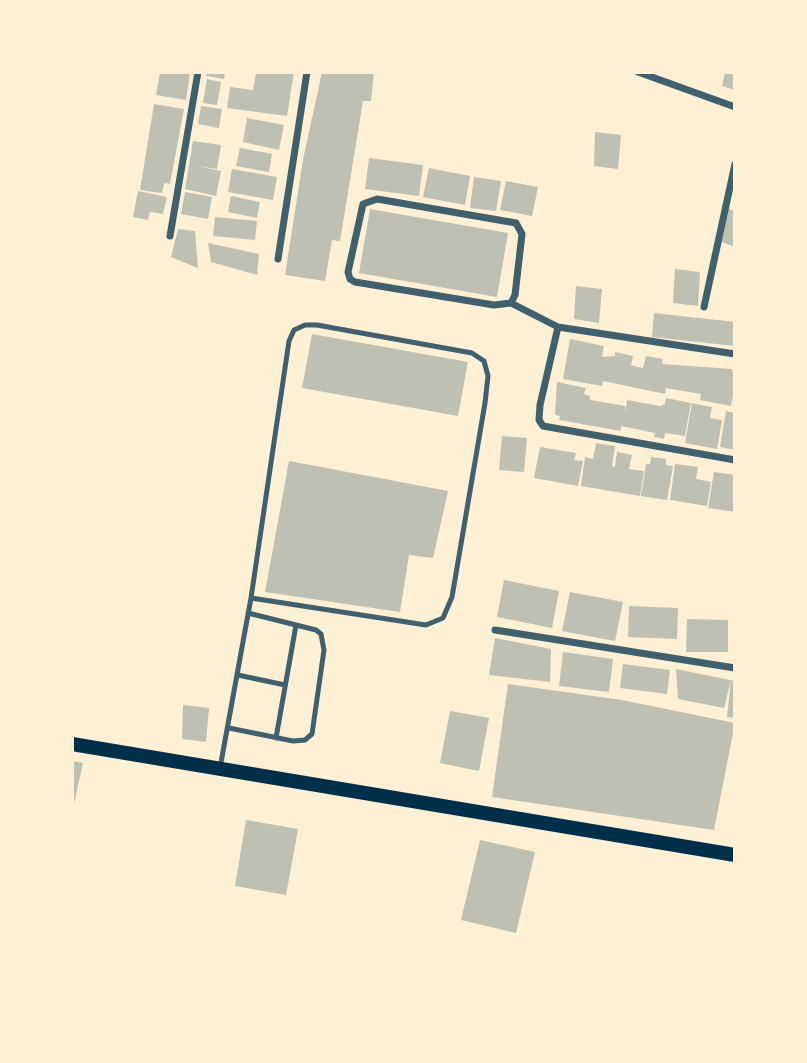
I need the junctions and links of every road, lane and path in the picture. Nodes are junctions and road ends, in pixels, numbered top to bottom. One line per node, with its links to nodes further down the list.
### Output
1 (198, 72): 6 (street)
2 (307, 72): 7 (street)
3 (638, 72): 4 (street)
4 (735, 107)
5 (735, 164): 9 (street)
6 (170, 236)
7 (278, 259)
8 (511, 303): 8 (street); 10 (street)
9 (705, 307)
10 (558, 327): 11 (street); 12 (street)
11 (735, 354)
12 (735, 460)
13 (251, 598): 13 (lane); 14 (lane)
14 (248, 613): 15 (lane); 18 (lane)
15 (296, 625): 19 (lane); 21 (lane)
16 (495, 631): 17 (street)
17 (735, 668)
18 (238, 675): 19 (lane); 20 (lane)
19 (285, 685): 21 (lane)
20 (229, 729): 21 (lane); 23 (lane)
21 (276, 738)
22 (72, 744): 23 (main road)
23 (220, 771): 24 (main road)
24 (735, 855)

